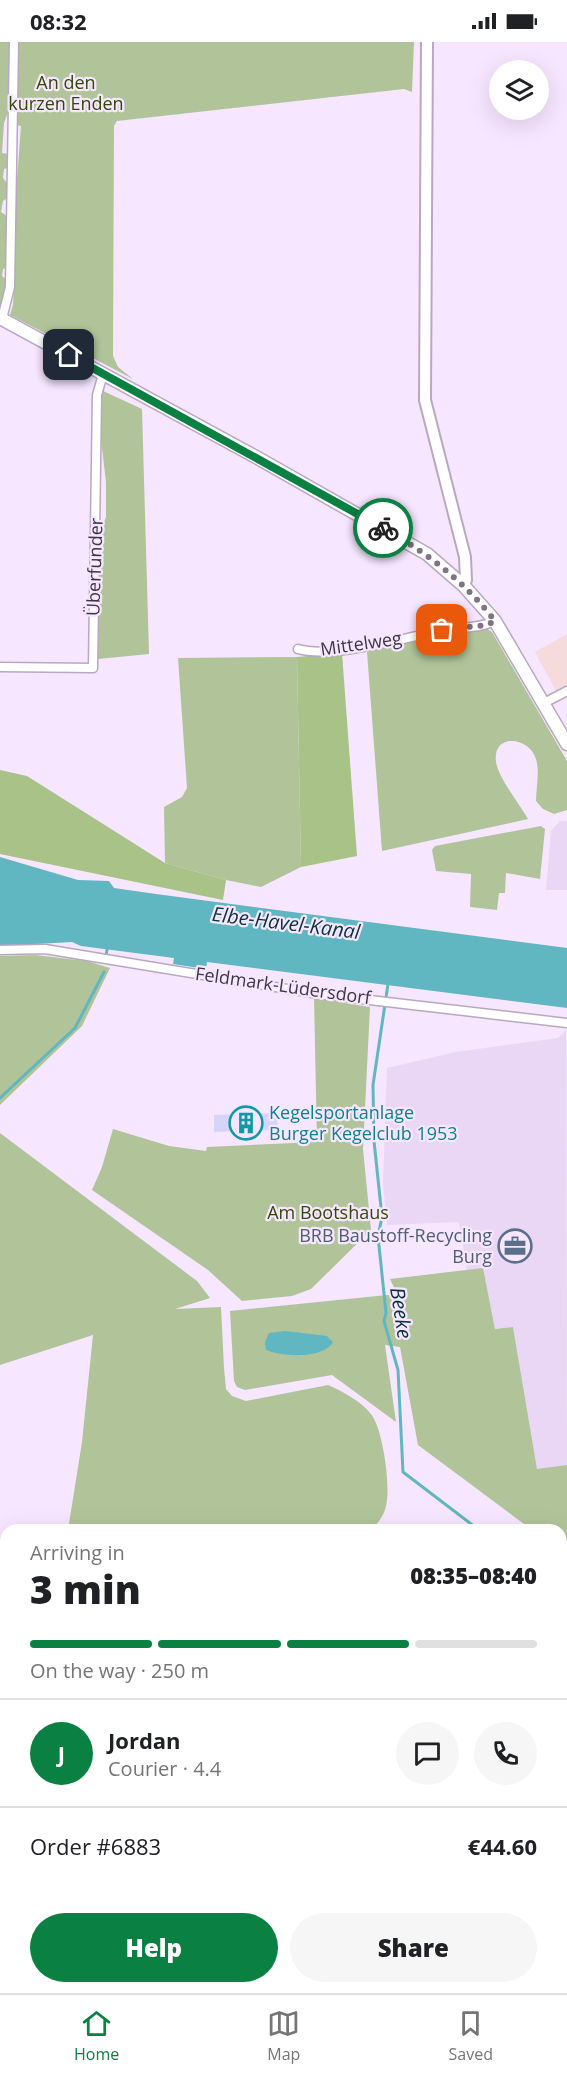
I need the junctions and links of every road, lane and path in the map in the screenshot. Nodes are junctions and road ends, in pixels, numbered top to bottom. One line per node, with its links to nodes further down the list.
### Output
1 (14, 42): 3 (street)
2 (427, 42): 5 (street)
3 (1, 319): 4 (main road)
4 (104, 374): 5 (main road); 8 (street, Überfunder)
5 (464, 586): 6 (main road)
6 (495, 621): 7 (street, Mittelweg); 10 (main road)
7 (298, 649)
8 (0, 667)
9 (567, 691): 10 (street)
10 (544, 703): 11 (main road)
11 (567, 744)
12 (0, 950): 13 (street, Feldmark-Lüdersdorf)
13 (567, 1023)

